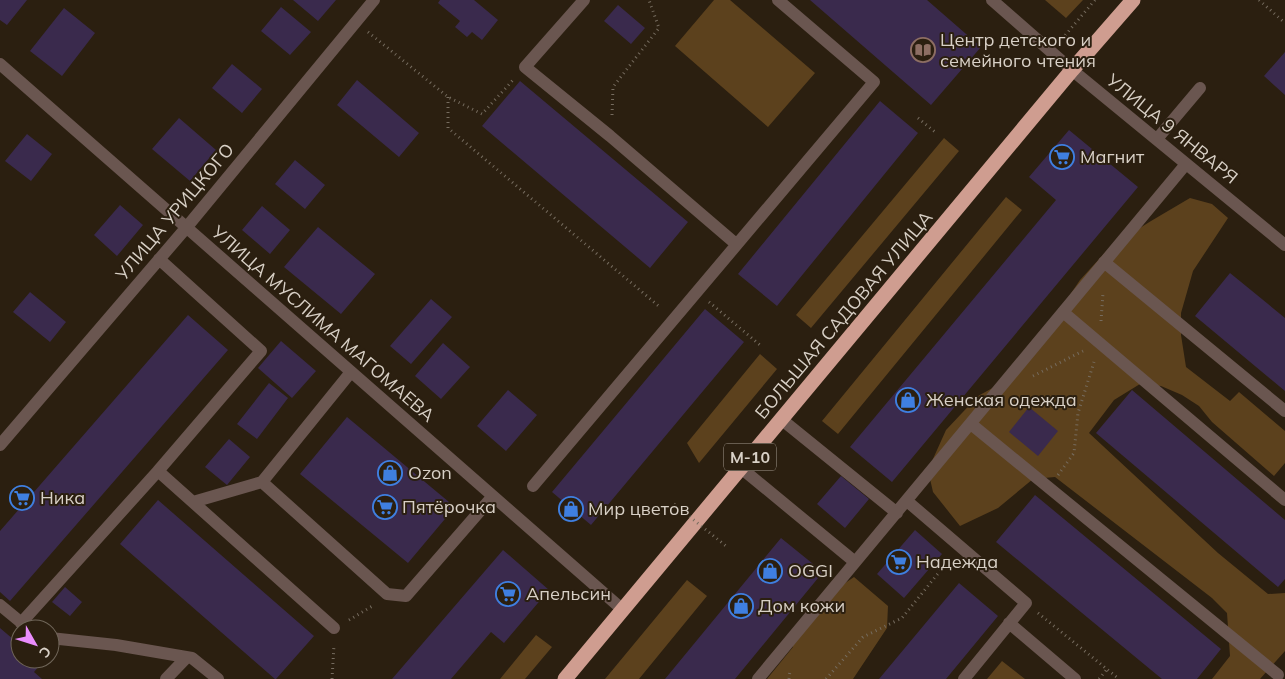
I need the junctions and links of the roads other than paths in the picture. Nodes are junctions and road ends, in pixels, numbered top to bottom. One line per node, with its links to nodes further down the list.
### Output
1 (374, 0): 11 (street, УЛИЦА УРИЦКОГО)
2 (584, 0): 12 (street)
3 (778, 0): 12 (street)
4 (992, 0): 7 (street, УЛИЦА 9 ЯНВАРЯ)
5 (1133, 0): 7 (highway, БОЛЬШАЯ САДОВАЯ УЛИЦА / М-10)
6 (0, 64): 11 (street, УЛИЦА МУСЛИМА МАГОМАЕВА)
7 (1072, 70): 9 (street, УЛИЦА 9 ЯНВАРЯ); 19 (highway, БОЛЬШАЯ САДОВАЯ УЛИЦА / М-10)
8 (1200, 88): 9 (street)
9 (1157, 139): 10 (street, УЛИЦА 9 ЯНВАРЯ)
10 (1186, 164): 13 (street, УЛИЦА 9 ЯНВАРЯ); 15 (street)
11 (186, 228): 14 (street, УЛИЦА УРИЦКОГО); 17 (street, УЛИЦА МУСЛИМА МАГОМАЕВА)
12 (736, 244): 25 (street)
13 (1285, 245)
14 (159, 259): 21 (street, УЛИЦА УРИЦКОГО); 23 (street)
15 (1104, 262): 16 (street); 18 (street)
16 (1063, 312): 20 (street); 27 (street)
17 (351, 372): 24 (street); 26 (street, УЛИЦА МУСЛИМА МАГОМАЕВА)
18 (1285, 411)
19 (781, 419): 22 (highway, БОЛЬШАЯ САДОВАЯ УЛИЦА / М-10); 30 (street)
20 (971, 424): 28 (street); 40 (street)
21 (0, 446)
22 (741, 468): 31 (street); 33 (highway, БОЛЬШАЯ САДОВАЯ УЛИЦА / М-10)
23 (158, 471): 29 (street); 35 (street)
24 (262, 482): 26 (street); 29 (street)
25 (533, 486)
26 (493, 496): 33 (street, УЛИЦА МУСЛИМА МАГОМАЕВА)
27 (1285, 500)
28 (906, 501): 30 (street); 36 (street)
29 (193, 502): 37 (street)
30 (897, 513): 31 (street)
31 (856, 562): 44 (street)
32 (0, 605): 34 (street)
33 (623, 610): 43 (highway, БОЛЬШАЯ САДОВАЯ УЛИЦА / М-10)
34 (17, 619)
35 (31, 619)
36 (1010, 623): 45 (street); 46 (street)
37 (334, 628)
38 (60, 639): 39 (street)
39 (187, 657): 41 (street); 42 (street)
40 (1279, 673)
41 (166, 679)
42 (218, 679)
43 (565, 679)
44 (758, 679)
45 (964, 679)
46 (1075, 679)

